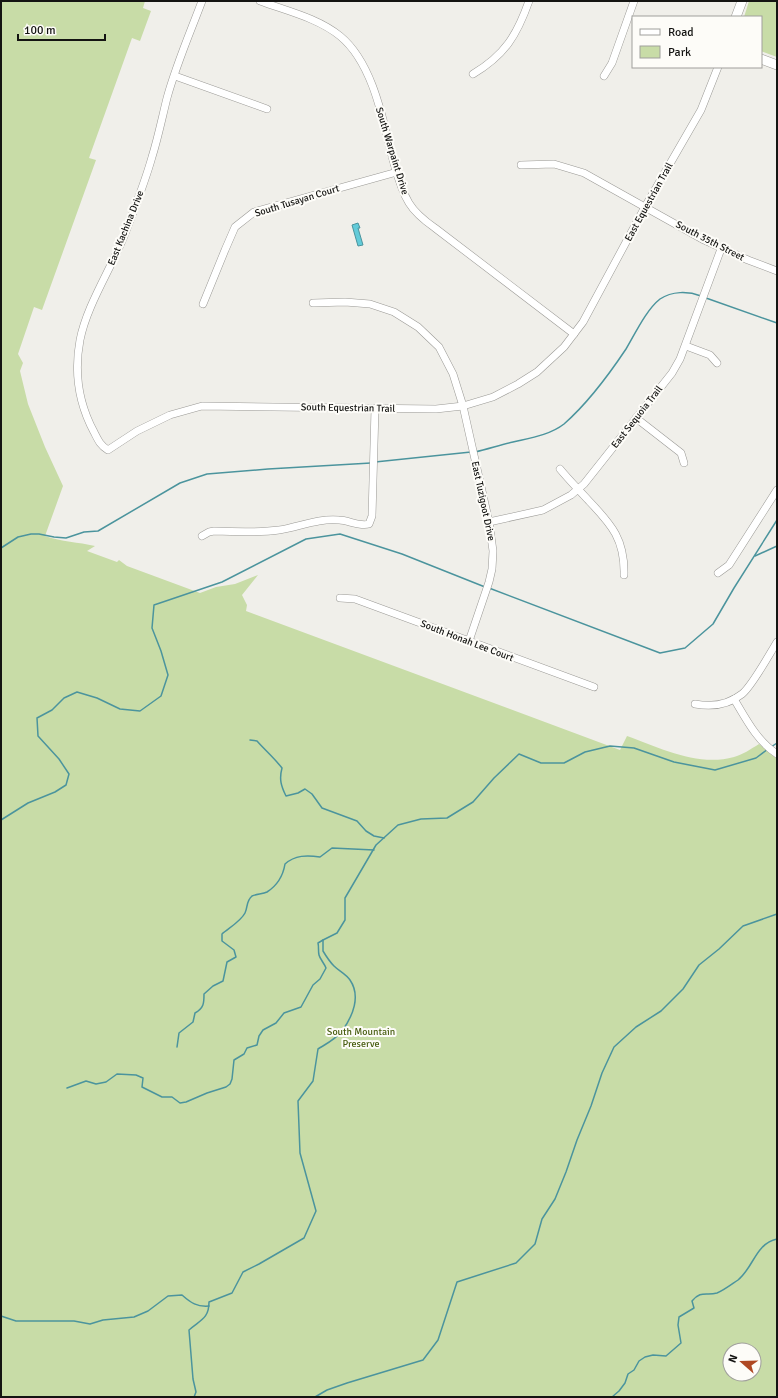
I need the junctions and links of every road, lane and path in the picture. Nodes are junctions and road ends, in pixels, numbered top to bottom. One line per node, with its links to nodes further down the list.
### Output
1 (202, 1): 11 (street, East Kachina Drive)
2 (260, 1): 15 (street, South Warpaint Drive)
3 (529, 1): 10 (street)
4 (634, 1): 12 (street)
5 (742, 1): 6 (street)
6 (736, 16)
7 (762, 59): 8 (street)
8 (777, 65)
9 (718, 68): 16 (street, East Equestrian Trail)
10 (473, 74)
11 (175, 76): 13 (street); 27 (street, East Kachina Drive)
12 (604, 76)
13 (267, 109)
14 (521, 165): 16 (street, South 35th Street)
15 (397, 172): 20 (street, South Tusayan Court); 21 (street, South Warpaint Drive)
16 (645, 207): 17 (street, South 35th Street); 21 (street, East Equestrian Trail)
17 (721, 249): 18 (street, South 35th Street); 22 (street, East Sequoia Trail)
18 (777, 271)
19 (313, 303): 24 (street, East Tuzigoot Drive)
20 (203, 304)
21 (574, 334): 24 (street, South Equestrian Trail)
22 (686, 346): 23 (street); 26 (street, East Sequoia Trail)
23 (717, 363)
24 (463, 406): 25 (street, South Equestrian Trail); 32 (street, East Tuzigoot Drive)
25 (375, 409): 27 (street, South Equestrian Trail); 33 (street)
26 (636, 418): 28 (street); 30 (street, East Sequoia Trail)
27 (108, 450)
28 (684, 463)
29 (560, 469): 30 (street)
30 (578, 489): 32 (street, East Sequoia Trail); 35 (street)
31 (777, 490): 34 (street)
32 (489, 522): 37 (street, East Tuzigoot Drive)
33 (202, 536)
34 (718, 573)
35 (624, 575)
36 (340, 598): 37 (street, South Honah Lee Court)
37 (469, 642): 39 (street, South Honah Lee Court)
38 (777, 642): 40 (street)
39 (594, 687)
40 (734, 699): 41 (street); 42 (street)
41 (695, 704)
42 (776, 753)

